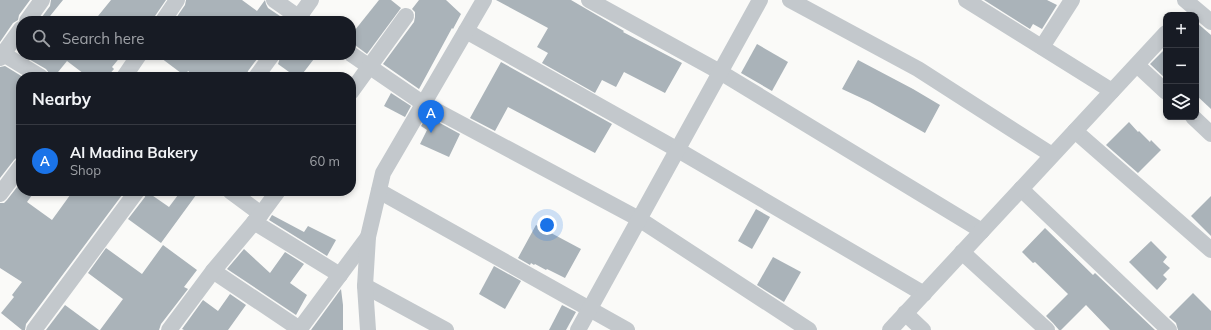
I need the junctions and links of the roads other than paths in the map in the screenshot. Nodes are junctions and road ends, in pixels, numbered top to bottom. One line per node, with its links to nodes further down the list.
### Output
1 (42, 0): 12 (street)
2 (177, 0): 13 (street)
3 (274, 0): 14 (street)
4 (311, 0): 15 (street)
5 (484, 0): 18 (street)
6 (589, 0): 31 (street)
7 (760, 0): 31 (street)
8 (790, 0): 40 (street)
9 (966, 0): 21 (street)
10 (1072, 0): 21 (street)
11 (1190, 5): 17 (street)
12 (31, 16)
13 (166, 16)
14 (294, 16)
15 (301, 16)
16 (406, 16): 27 (street)
17 (1211, 22)
18 (466, 31): 35 (street); 39 (street)
19 (16, 36): 22 (street)
20 (1163, 36): 26 (street)
21 (1042, 48): 34 (street)
22 (1, 55): 28 (street)
23 (356, 57): 27 (street)
24 (136, 60): 29 (street)
25 (268, 60): 30 (street)
26 (1137, 65): 33 (street); 34 (street)
27 (370, 66): 32 (street); 35 (street)
28 (32, 72)
29 (127, 72)
30 (260, 72)
31 (720, 72): 39 (street); 50 (street)
32 (356, 85)
33 (1163, 89)
34 (1112, 91): 37 (street)
35 (424, 104): 43 (street); 49 (street)
36 (1195, 120): 38 (street)
37 (1075, 131): 40 (street); 52 (street)
38 (1211, 134)
39 (678, 150): 49 (street); 57 (street)
40 (1052, 156): 42 (street)
41 (16, 173): 44 (street)
42 (1021, 189): 50 (street); 71 (street)
43 (379, 191): 51 (street); 58 (street)
44 (0, 194)
45 (134, 196): 60 (street)
46 (235, 196): 48 (street)
47 (274, 196): 48 (street)
48 (258, 218): 54 (street); 55 (street)
49 (639, 219): 58 (street); 67 (street)
50 (982, 231): 53 (street)
51 (368, 237): 55 (street); 56 (street)
52 (1211, 250)
53 (962, 252): 57 (street); 70 (street)
54 (213, 271): 61 (street); 62 (street)
55 (340, 275): 62 (street)
56 (366, 286): 63 (street); 64 (street)
57 (924, 294): 59 (street)
58 (590, 309): 65 (street); 66 (street)
59 (905, 313): 68 (street); 69 (street)
60 (34, 330)
61 (169, 330)
62 (300, 330)
63 (368, 330)
64 (446, 330)
65 (578, 330)
66 (627, 330)
67 (809, 330)
68 (890, 330)
69 (923, 330)
70 (1046, 330)
71 (1169, 330)

